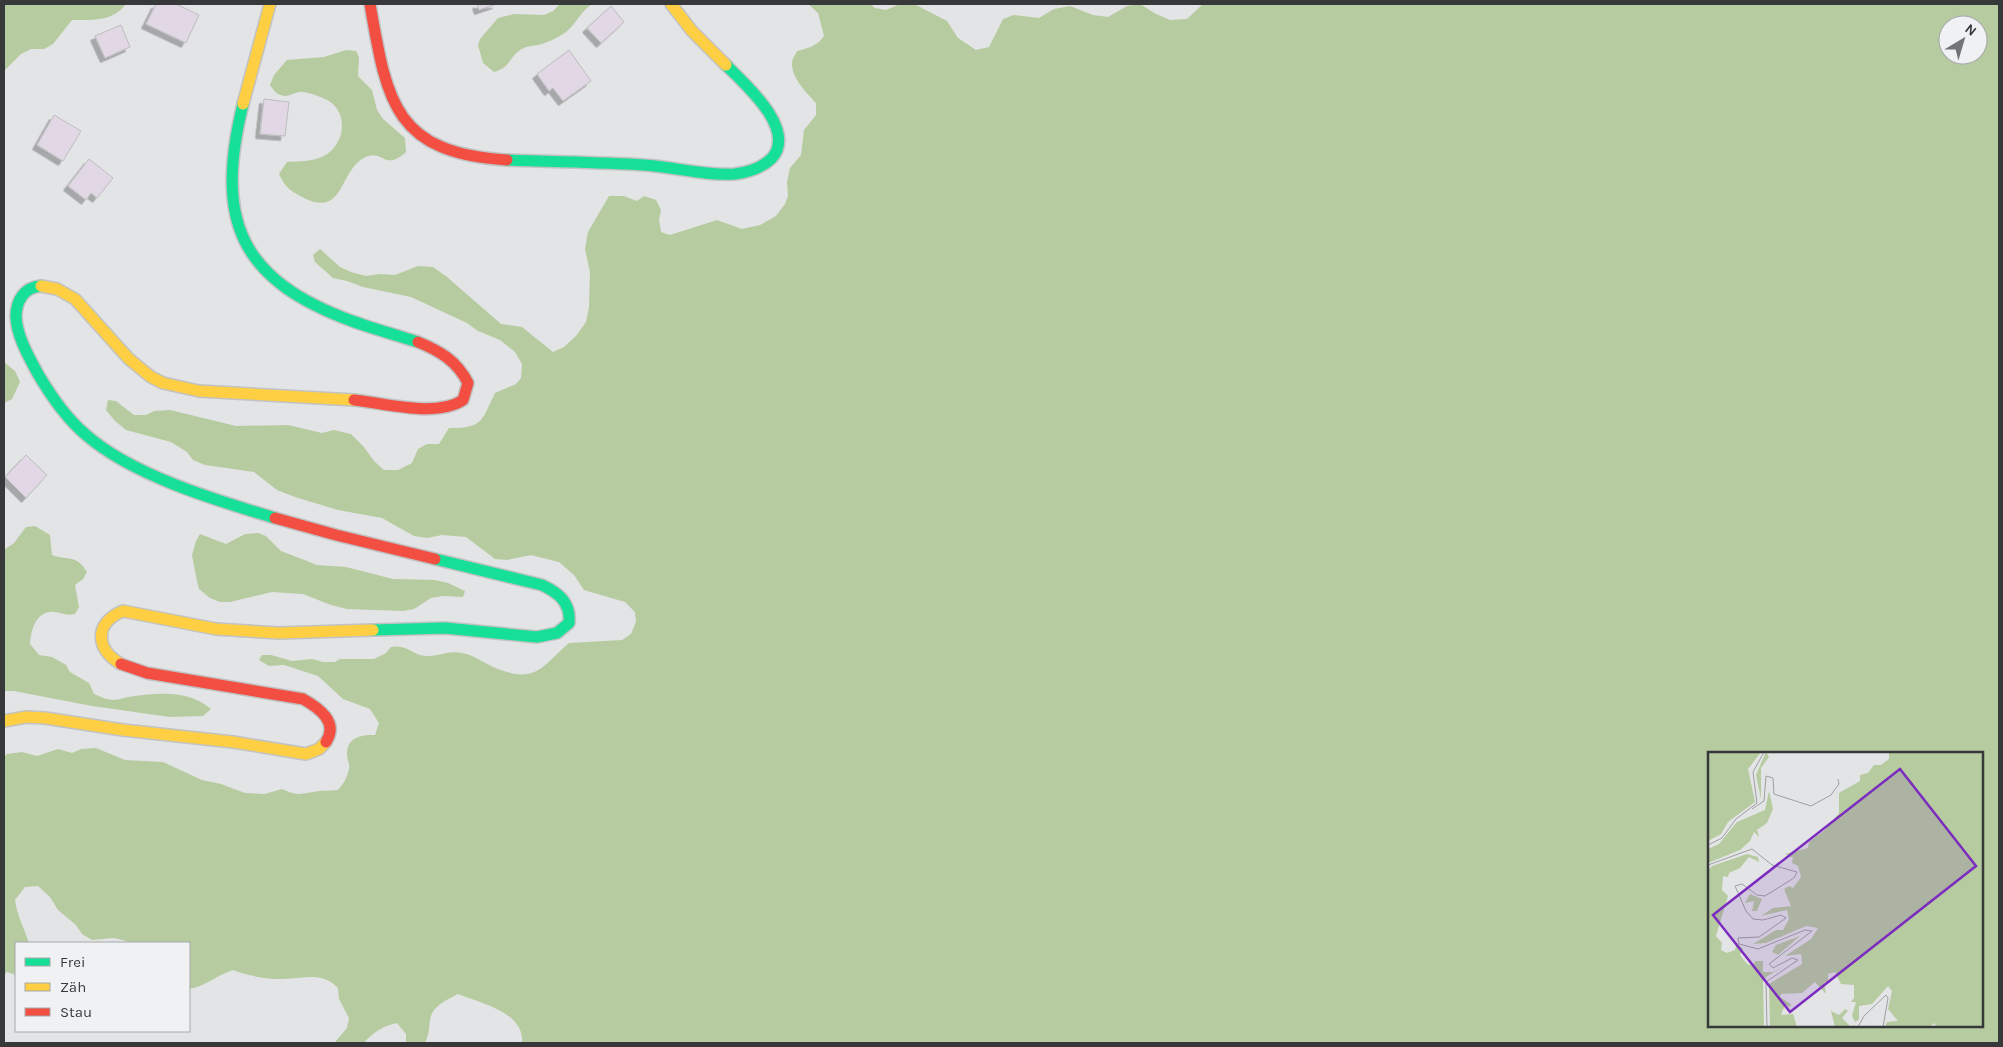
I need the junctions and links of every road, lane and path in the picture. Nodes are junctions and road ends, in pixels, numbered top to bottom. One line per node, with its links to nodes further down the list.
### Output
1 (270, 4): 4 (street)
2 (370, 4): 3 (street)
3 (671, 4)
4 (4, 721)

